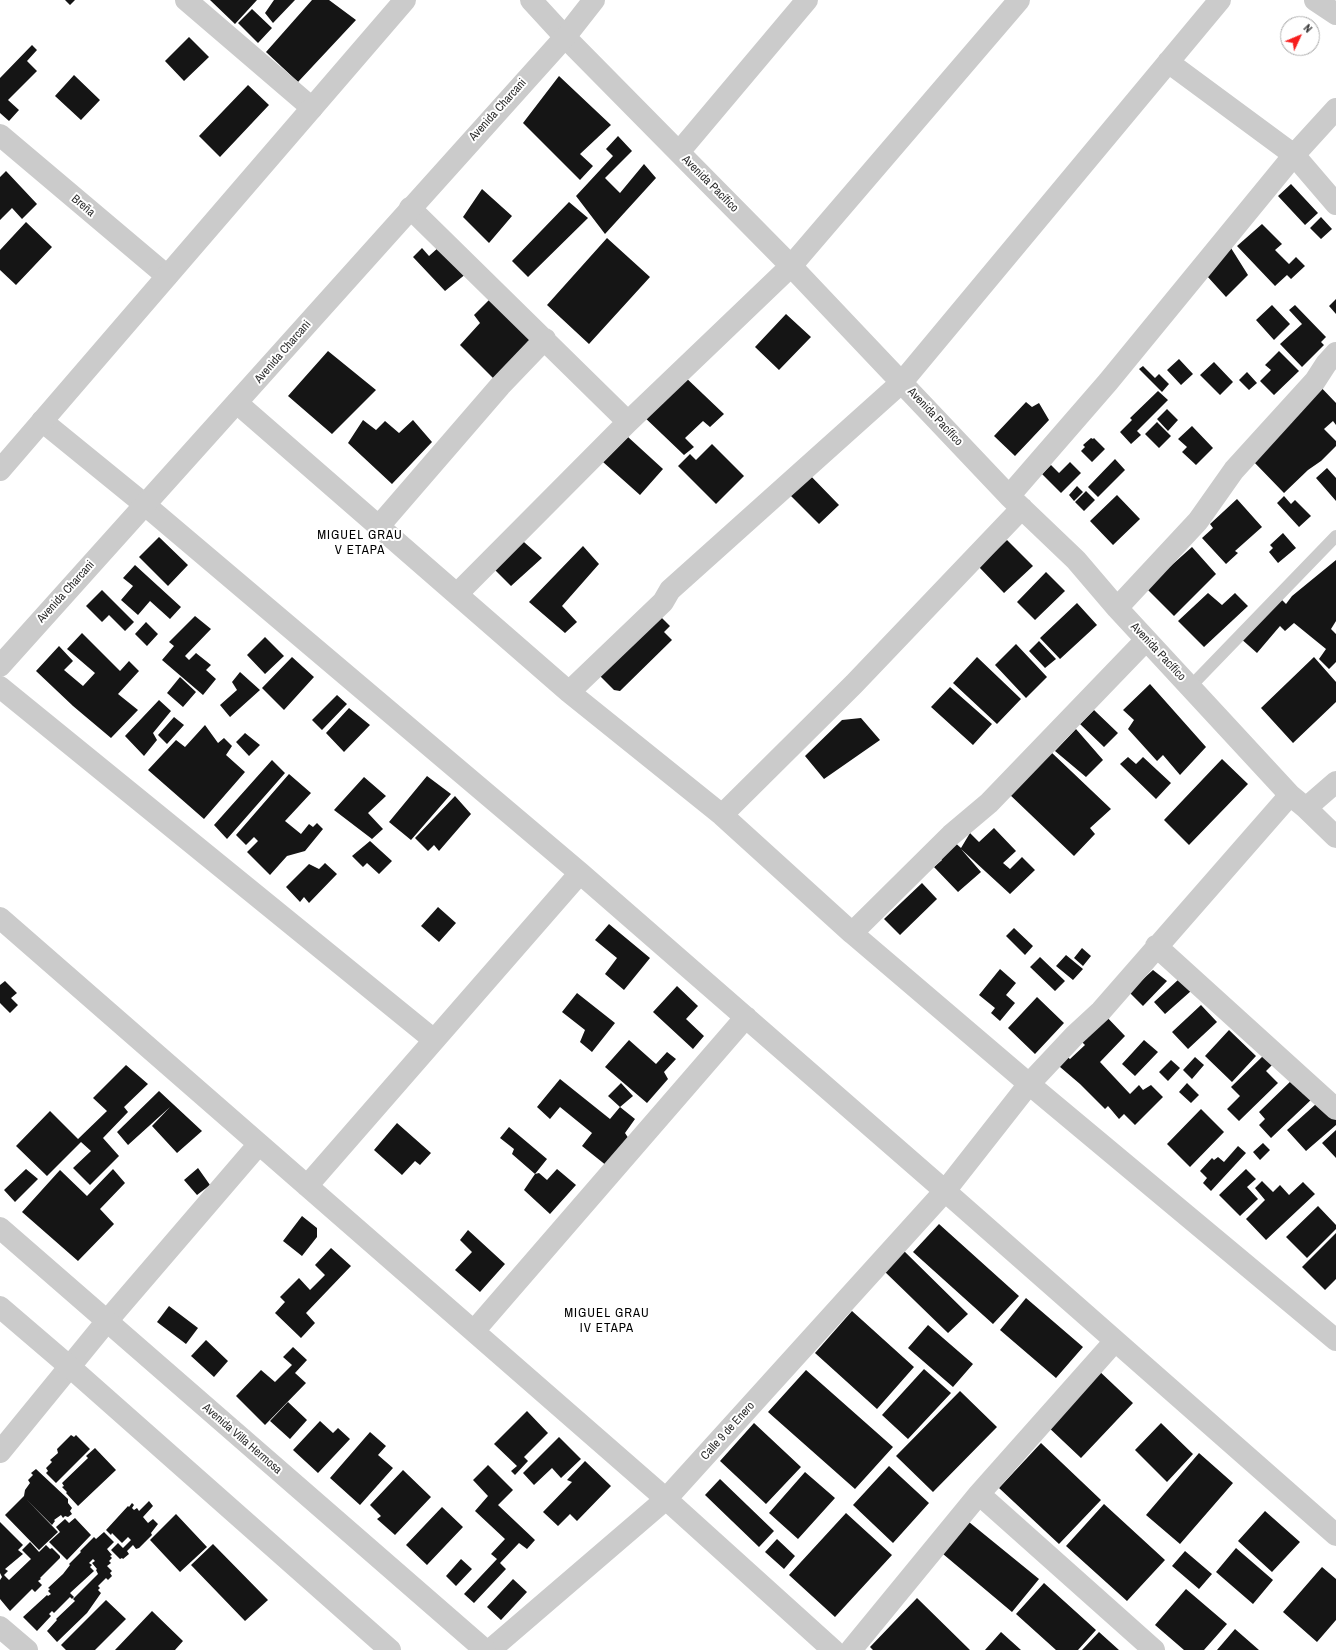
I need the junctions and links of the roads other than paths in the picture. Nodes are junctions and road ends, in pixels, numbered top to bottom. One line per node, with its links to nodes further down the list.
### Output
1 (186, 0): 12 (street)
2 (405, 0): 12 (street)
3 (531, 0): 10 (street, Avenida Pacífico)
4 (594, 0): 10 (street, Avenida Charcani)
5 (807, 0): 15 (street)
6 (1018, 0): 19 (street)
7 (1220, 0): 11 (street)
8 (1315, 0): 9 (street)
9 (1336, 14)
10 (564, 37): 15 (street, Avenida Pacífico); 18 (street, Avenida Charcani)
11 (1168, 62): 16 (street); 23 (street)
12 (312, 108): 20 (street)
13 (1336, 109): 16 (street)
14 (0, 135): 20 (street, Breña)
15 (679, 152): 19 (street, Avenida Pacífico)
16 (1294, 155): 17 (street); 28 (street)
17 (1336, 204)
18 (410, 208): 21 (street); 24 (street, Avenida Charcani)
19 (791, 266): 23 (street, Avenida Pacífico); 26 (street)
20 (167, 276): 25 (street)
21 (545, 339): 26 (street); 30 (street)
22 (1336, 353): 33 (street)
23 (902, 382): 28 (street, Avenida Pacífico); 38 (street)
24 (238, 403): 29 (street, Avenida Charcani); 30 (street)
25 (42, 421): 27 (street); 29 (street)
26 (628, 422): 32 (street)
27 (1, 467)
28 (1016, 502): 33 (street, Avenida Pacífico); 41 (street)
29 (144, 504): 35 (street, Avenida Charcani); 43 (street)
30 (379, 526): 32 (street)
31 (1336, 536): 36 (lane)
32 (457, 594): 38 (street)
33 (1117, 608): 34 (street, Avenida Pacífico)
34 (1146, 640): 36 (street, Avenida Pacífico); 45 (street)
35 (0, 666)
36 (1190, 687): 40 (street, Avenida Pacífico)
37 (0, 688): 48 (street)
38 (569, 692): 41 (street)
39 (1336, 782): 40 (street, Calle 9 de Enero)
40 (1298, 802): 42 (street, Avenida Pacífico); 46 (street, Calle 9 de Enero)
41 (722, 815): 45 (street)
42 (1336, 837)
43 (580, 872): 47 (street); 48 (street)
44 (0, 918): 51 (street)
45 (852, 933): 49 (street)
46 (1156, 946): 49 (street, Calle 9 de Enero); 50 (street)
47 (746, 1017): 53 (street); 57 (street)
48 (434, 1040): 52 (street)
49 (1029, 1084): 53 (street, Calle 9 de Enero); 58 (street)
50 (1336, 1109)
51 (259, 1144): 52 (street); 56 (street)
52 (307, 1186): 57 (street)
53 (945, 1190): 59 (street); 63 (street, Calle 9 de Enero)
54 (0, 1228): 56 (street, Avenida Villa Hermosa)
55 (0, 1307): 60 (street)
56 (107, 1321): 60 (street); 68 (street, Avenida Villa Hermosa)
57 (474, 1331): 63 (street)
58 (1335, 1336)
59 (1116, 1341): 62 (street); 64 (street)
60 (70, 1367): 61 (street); 67 (street)
61 (0, 1452)
62 (979, 1494): 71 (street); 72 (street)
63 (666, 1499): 69 (street, Calle 9 de Enero); 70 (street)
64 (1336, 1535)
65 (0, 1627): 66 (street)
66 (27, 1650)
67 (390, 1650)
68 (485, 1650)
69 (490, 1650)
70 (833, 1650)
71 (851, 1650)
72 (1154, 1650)

